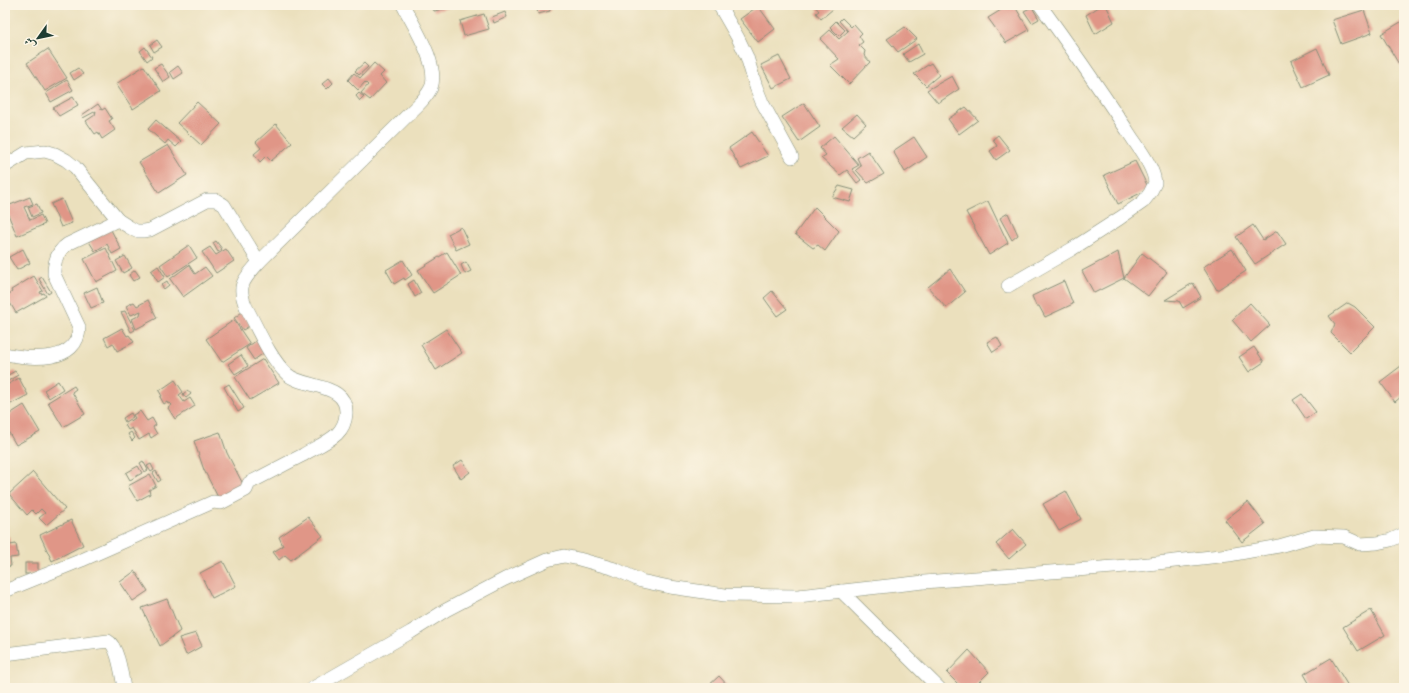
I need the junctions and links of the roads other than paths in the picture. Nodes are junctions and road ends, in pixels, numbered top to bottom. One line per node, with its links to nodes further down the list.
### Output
1 (403, 5): 7 (street)
2 (719, 5): 4 (street)
3 (1040, 5): 8 (street)
4 (792, 157)
5 (5, 166): 6 (street)
6 (118, 220): 7 (street); 9 (street)
7 (259, 262): 11 (street)
8 (1008, 286)
9 (5, 354)
10 (1404, 534): 12 (street)
11 (5, 591)
12 (841, 591): 15 (street); 16 (street)
13 (5, 654): 14 (street)
14 (124, 688)
15 (313, 688)
16 (939, 688)

